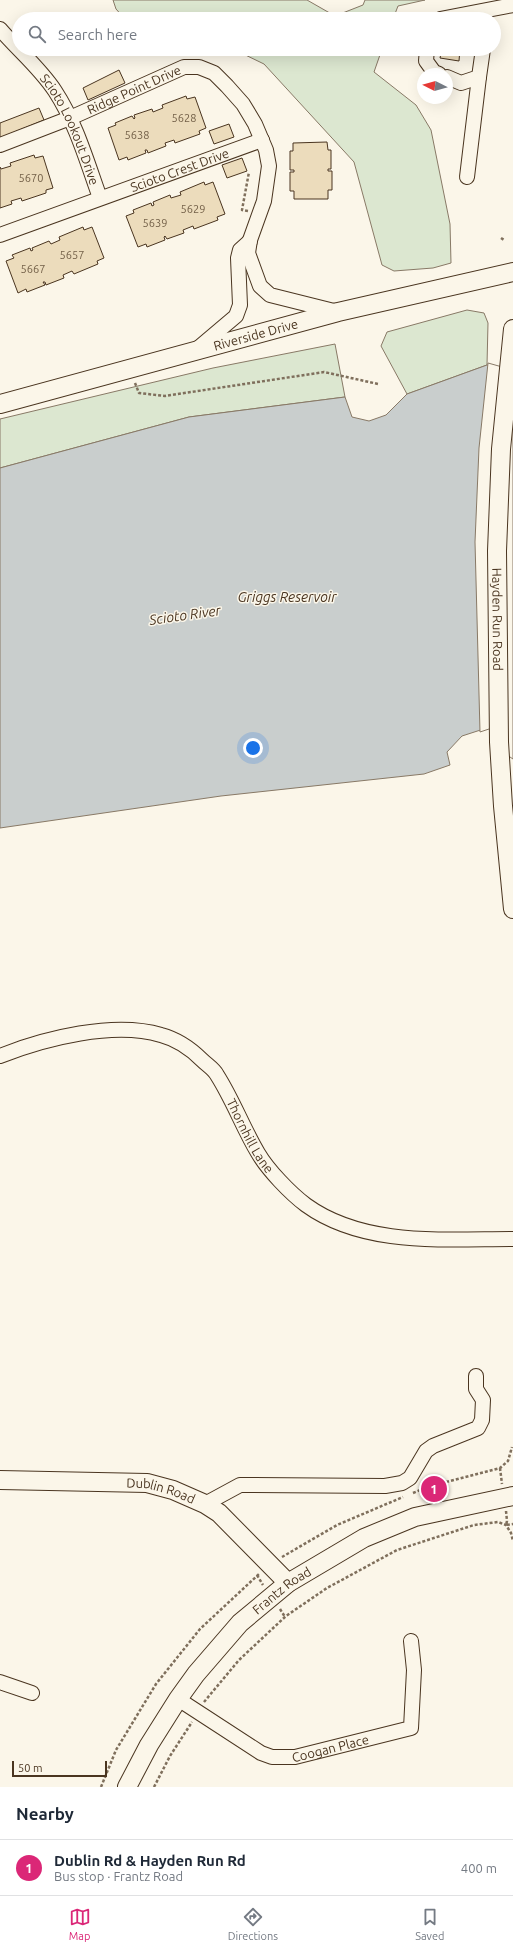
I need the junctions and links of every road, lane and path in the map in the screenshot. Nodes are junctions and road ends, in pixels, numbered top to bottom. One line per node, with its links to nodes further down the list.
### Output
1 (513, 5): 2 (street)
2 (494, 12)
3 (0, 29): 4 (street, Scioto Lookout Drive)
4 (12, 42)
5 (25, 56): 11 (street, Scioto Lookout Drive)
6 (427, 56): 8 (street)
7 (482, 56): 9 (street)
8 (431, 68)
9 (479, 77): 10 (street); 14 (street)
10 (453, 80)
11 (70, 118): 12 (street, Ridge Point Drive); 13 (street, Ridge Point Drive); 15 (street, Scioto Lookout Drive)
12 (262, 140): 15 (street, Scioto Crest Drive); 17 (street)
13 (0, 145)
14 (467, 177)
15 (100, 198): 16 (street, Scioto Crest Drive)
16 (0, 235)
17 (250, 240): 19 (street); 21 (street)
18 (513, 272): 19 (main road, Riverside Drive)
19 (338, 312): 21 (main road, Riverside Drive)
20 (512, 337): 25 (main road, Hayden Run Road)
21 (197, 349): 22 (main road, Riverside Drive)
22 (131, 369): 23 (path); 24 (main road, Riverside Drive)
23 (378, 384)
24 (0, 404)
25 (513, 909)
26 (0, 1056): 27 (street, Thornhill Lane)
27 (513, 1239)
28 (476, 1376): 33 (street)
29 (509, 1459): 30 (path)
30 (513, 1459)
31 (0, 1480): 33 (main road, Dublin Road)
32 (513, 1496): 37 (main road, Frantz Road)
33 (206, 1504): 37 (main road, Dublin Road)
34 (513, 1524): 35 (path)
35 (506, 1525): 36 (path); 42 (path)
36 (513, 1541)
37 (288, 1583): 41 (main road, Frantz Road)
38 (411, 1641): 42 (street, Coogan Place)
39 (0, 1682): 40 (street)
40 (32, 1693)
41 (178, 1699): 42 (street, Coogan Place); 43 (main road, Frantz Road)
42 (198, 1711): 44 (path)
43 (127, 1787)
44 (154, 1787)

